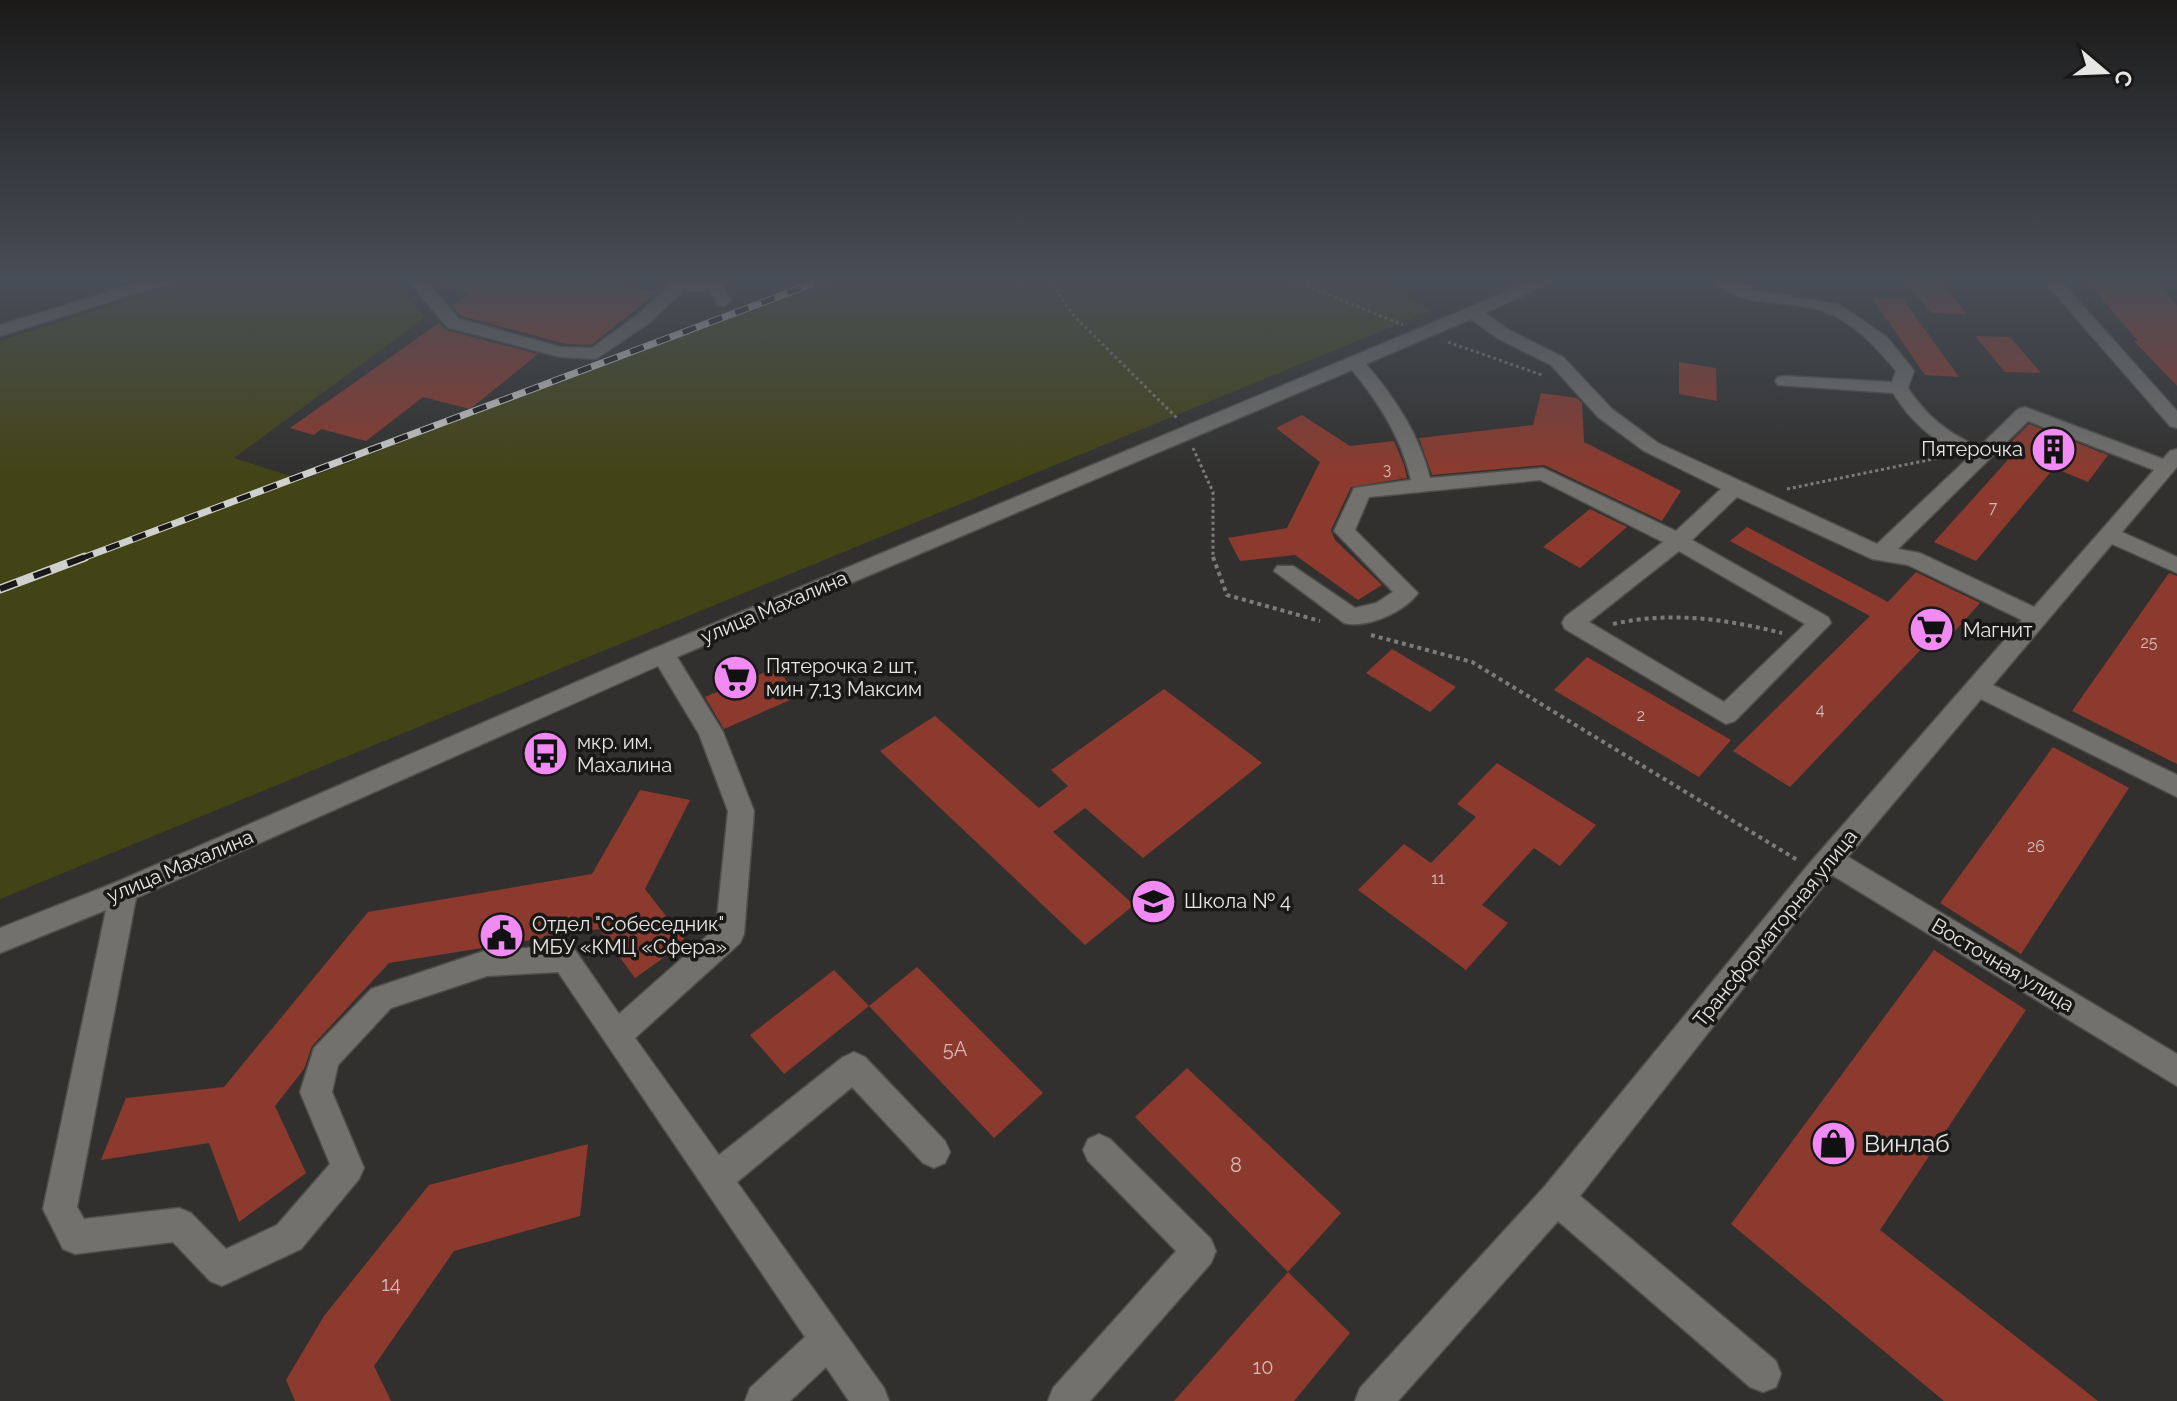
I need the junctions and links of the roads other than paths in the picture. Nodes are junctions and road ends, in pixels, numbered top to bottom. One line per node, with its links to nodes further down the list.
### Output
1 (532, 344): 2 (street)
2 (609, 344)
3 (1397, 344): 7 (street, улица Махалина)
4 (1524, 344): 14 (street)
5 (1884, 344): 9 (street)
6 (2108, 344): 10 (street)
7 (1355, 362): 13 (street); 21 (street, улица Махалина)
8 (1784, 381): 9 (street)
9 (1899, 388): 11 (street)
10 (2177, 422)
11 (1977, 453): 12 (street); 17 (street)
12 (2171, 461): 15 (street, Трансформаторная улица)
13 (1422, 485): 16 (street); 19 (street)
14 (1743, 492): 16 (street); 17 (street)
15 (2108, 534): 18 (street); 20 (street, Трансформаторная улица)
16 (1678, 541): 16 (street)
17 (1880, 554): 20 (street)
18 (2177, 566)
19 (1285, 571)
20 (2036, 617): 22 (street, Трансформаторная улица)
21 (663, 654): 25 (street, улица Махалина); 27 (street)
22 (1977, 687): 23 (street); 24 (street, Трансформаторная улица)
23 (2177, 787)
24 (1824, 867): 28 (street, Восточная улица); 32 (street, Трансформаторная улица)
25 (124, 891): 26 (street, улица Махалина); 27 (street)
26 (0, 941)
27 (616, 1036): 31 (street)
28 (2177, 1071)
29 (1099, 1150): 37 (street)
30 (934, 1152): 31 (street)
31 (715, 1179): 33 (street)
32 (1557, 1198): 34 (street); 38 (street, Трансформаторная улица)
33 (828, 1340): 35 (street); 36 (street)
34 (1763, 1374)
35 (763, 1401)
36 (871, 1401)
37 (1066, 1401)
38 (1373, 1401)

